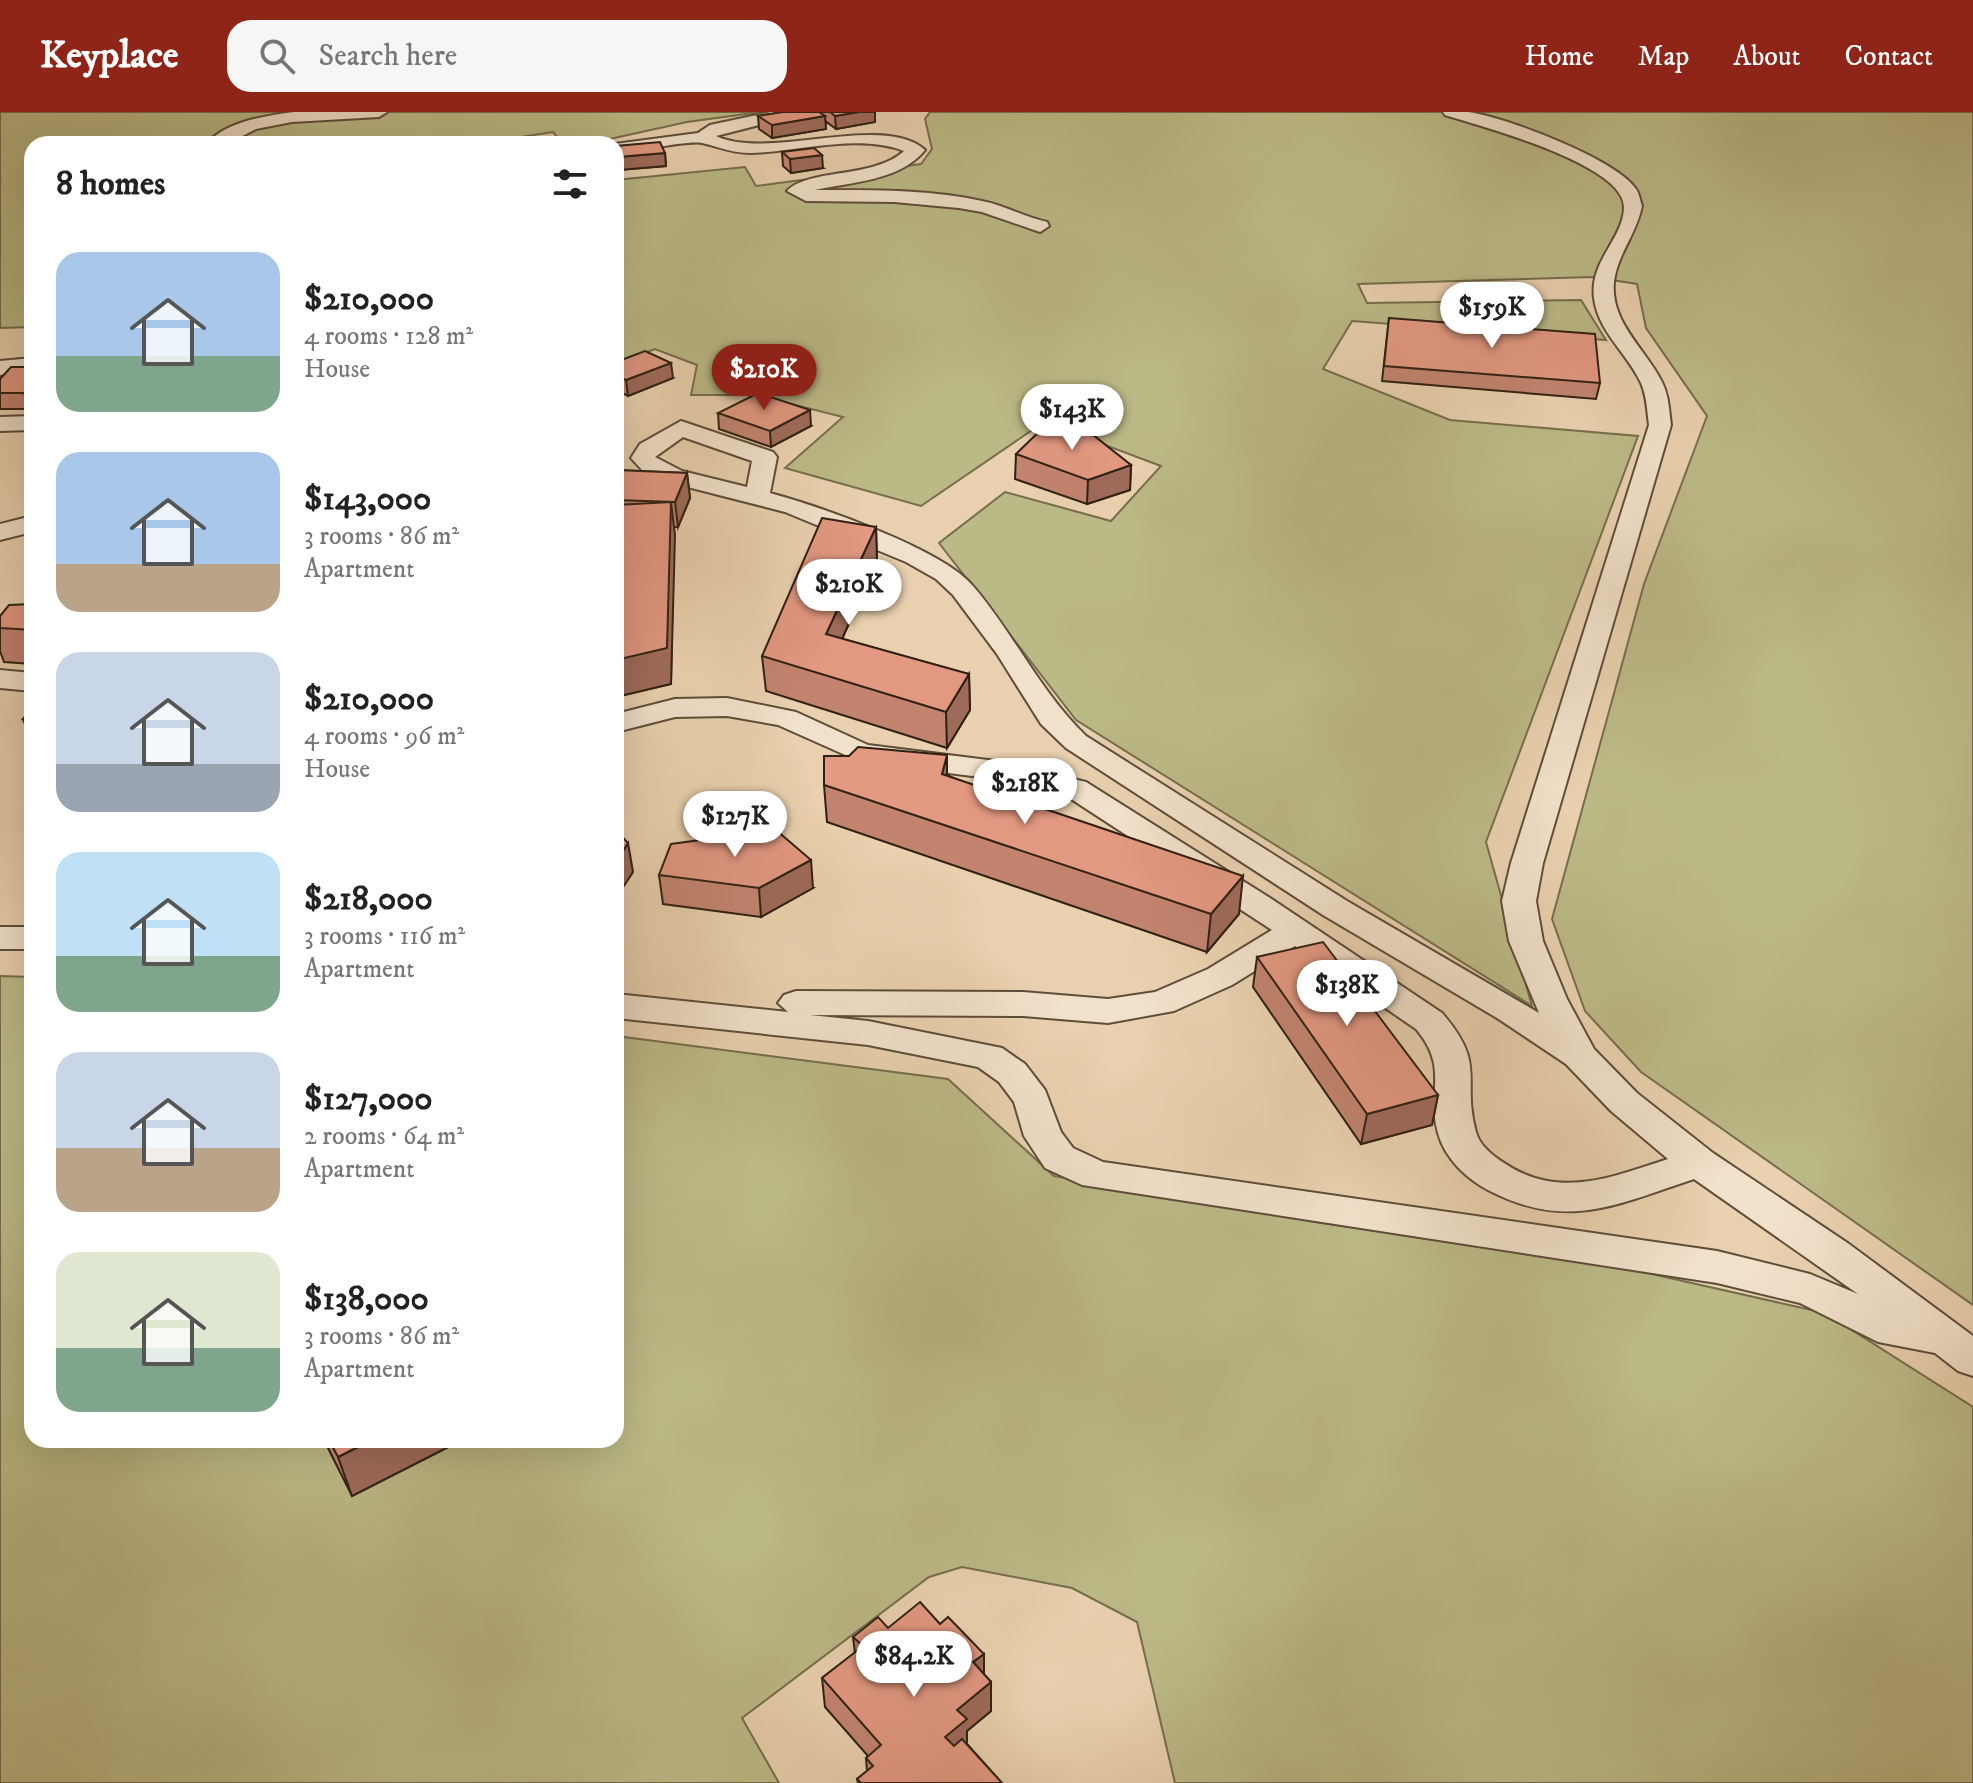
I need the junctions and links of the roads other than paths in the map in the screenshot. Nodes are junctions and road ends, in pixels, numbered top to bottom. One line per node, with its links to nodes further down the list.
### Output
1 (379, 112): 4 (street)
2 (793, 112): 5 (street)
3 (1451, 112): 23 (street)
4 (225, 136)
5 (703, 137): 6 (street); 7 (street)
6 (624, 148)
7 (1040, 226)
8 (24, 366): 9 (street)
9 (0, 368)
10 (24, 423): 11 (street)
11 (0, 424)
12 (757, 496): 23 (street)
13 (24, 526): 14 (street)
14 (0, 532)
15 (0, 679): 16 (street)
16 (24, 681)
17 (624, 721): 18 (street)
18 (1296, 931): 21 (street); 24 (street)
19 (0, 938): 20 (street)
20 (24, 938)
21 (796, 1003)
22 (624, 1007): 25 (street)
23 (1580, 1057): 24 (street)
24 (1699, 1163): 25 (street)
25 (1961, 1349)

